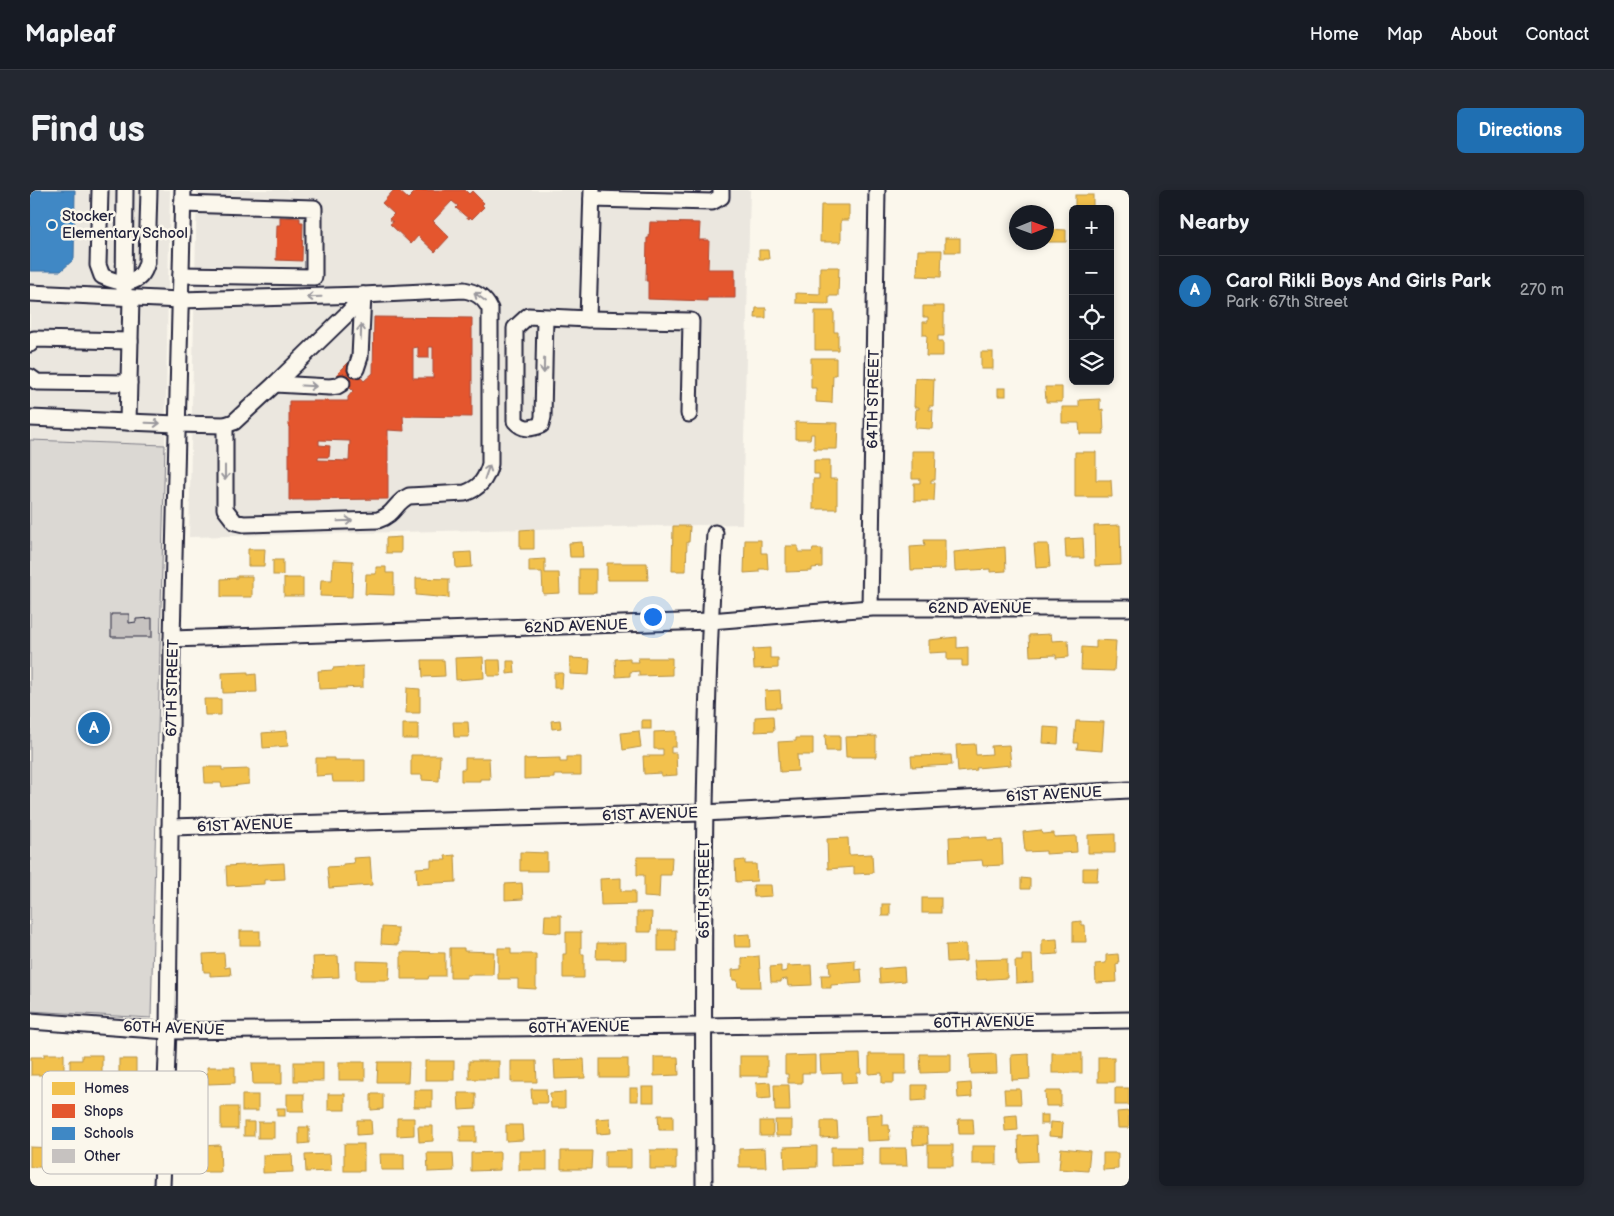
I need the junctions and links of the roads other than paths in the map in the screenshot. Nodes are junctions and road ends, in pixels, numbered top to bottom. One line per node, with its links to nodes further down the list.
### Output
1 (100, 190): 9 (street)
2 (125, 190): 9 (street)
3 (149, 190): 9 (street)
4 (722, 190): 6 (street)
5 (877, 190): 31 (street, 64TH STREET)
6 (592, 195): 15 (street)
7 (182, 197): 8 (street, 67TH STREET); 8 (street)
8 (181, 275): 13 (street, 67TH STREET)
9 (124, 282): 12 (street)
10 (30, 293): 12 (street)
11 (363, 295): 13 (street, one-way to 13); 16 (street, one-way to 11); 20 (street, one-way to 11); 24 (street)
12 (127, 298): 13 (street); 18 (street)
13 (180, 300): 28 (street, 67TH STREET)
14 (545, 317): 15 (street); 17 (street); 17 (street, one-way to 17)
15 (588, 319): 25 (street)
16 (489, 328): 17 (street); 29 (street, one-way to 16)
17 (515, 328)
18 (130, 341): 19 (street); 22 (street)
19 (30, 344)
20 (356, 369)
21 (30, 377): 22 (street)
22 (129, 383): 27 (street)
23 (342, 383): 24 (street, one-way to 23)
24 (275, 384): 29 (street)
25 (689, 414)
26 (30, 418): 27 (street)
27 (128, 422): 28 (street, one-way to 28)
28 (177, 424): 29 (street); 34 (street, 67TH STREET)
29 (225, 424)
30 (715, 533): 33 (street, 65TH STREET)
31 (870, 608): 32 (street, 62ND AVENUE); 33 (street, 62ND AVENUE)
32 (1129, 608)
33 (710, 621): 34 (street, 62ND AVENUE); 36 (street, 65TH STREET)
34 (172, 639): 37 (street, 67TH STREET)
35 (1129, 790): 36 (street, 61ST AVENUE)
36 (704, 813): 37 (street, 61ST AVENUE); 40 (street, 65TH STREET)
37 (170, 827): 41 (street, 67TH STREET)
38 (1129, 1020): 40 (street, 60TH AVENUE)
39 (30, 1021): 41 (street, 60TH AVENUE)
40 (703, 1026): 41 (street, 60TH AVENUE); 43 (street, 65TH STREET)
41 (168, 1030): 42 (street, 67TH STREET)
42 (166, 1071)
43 (704, 1186)

